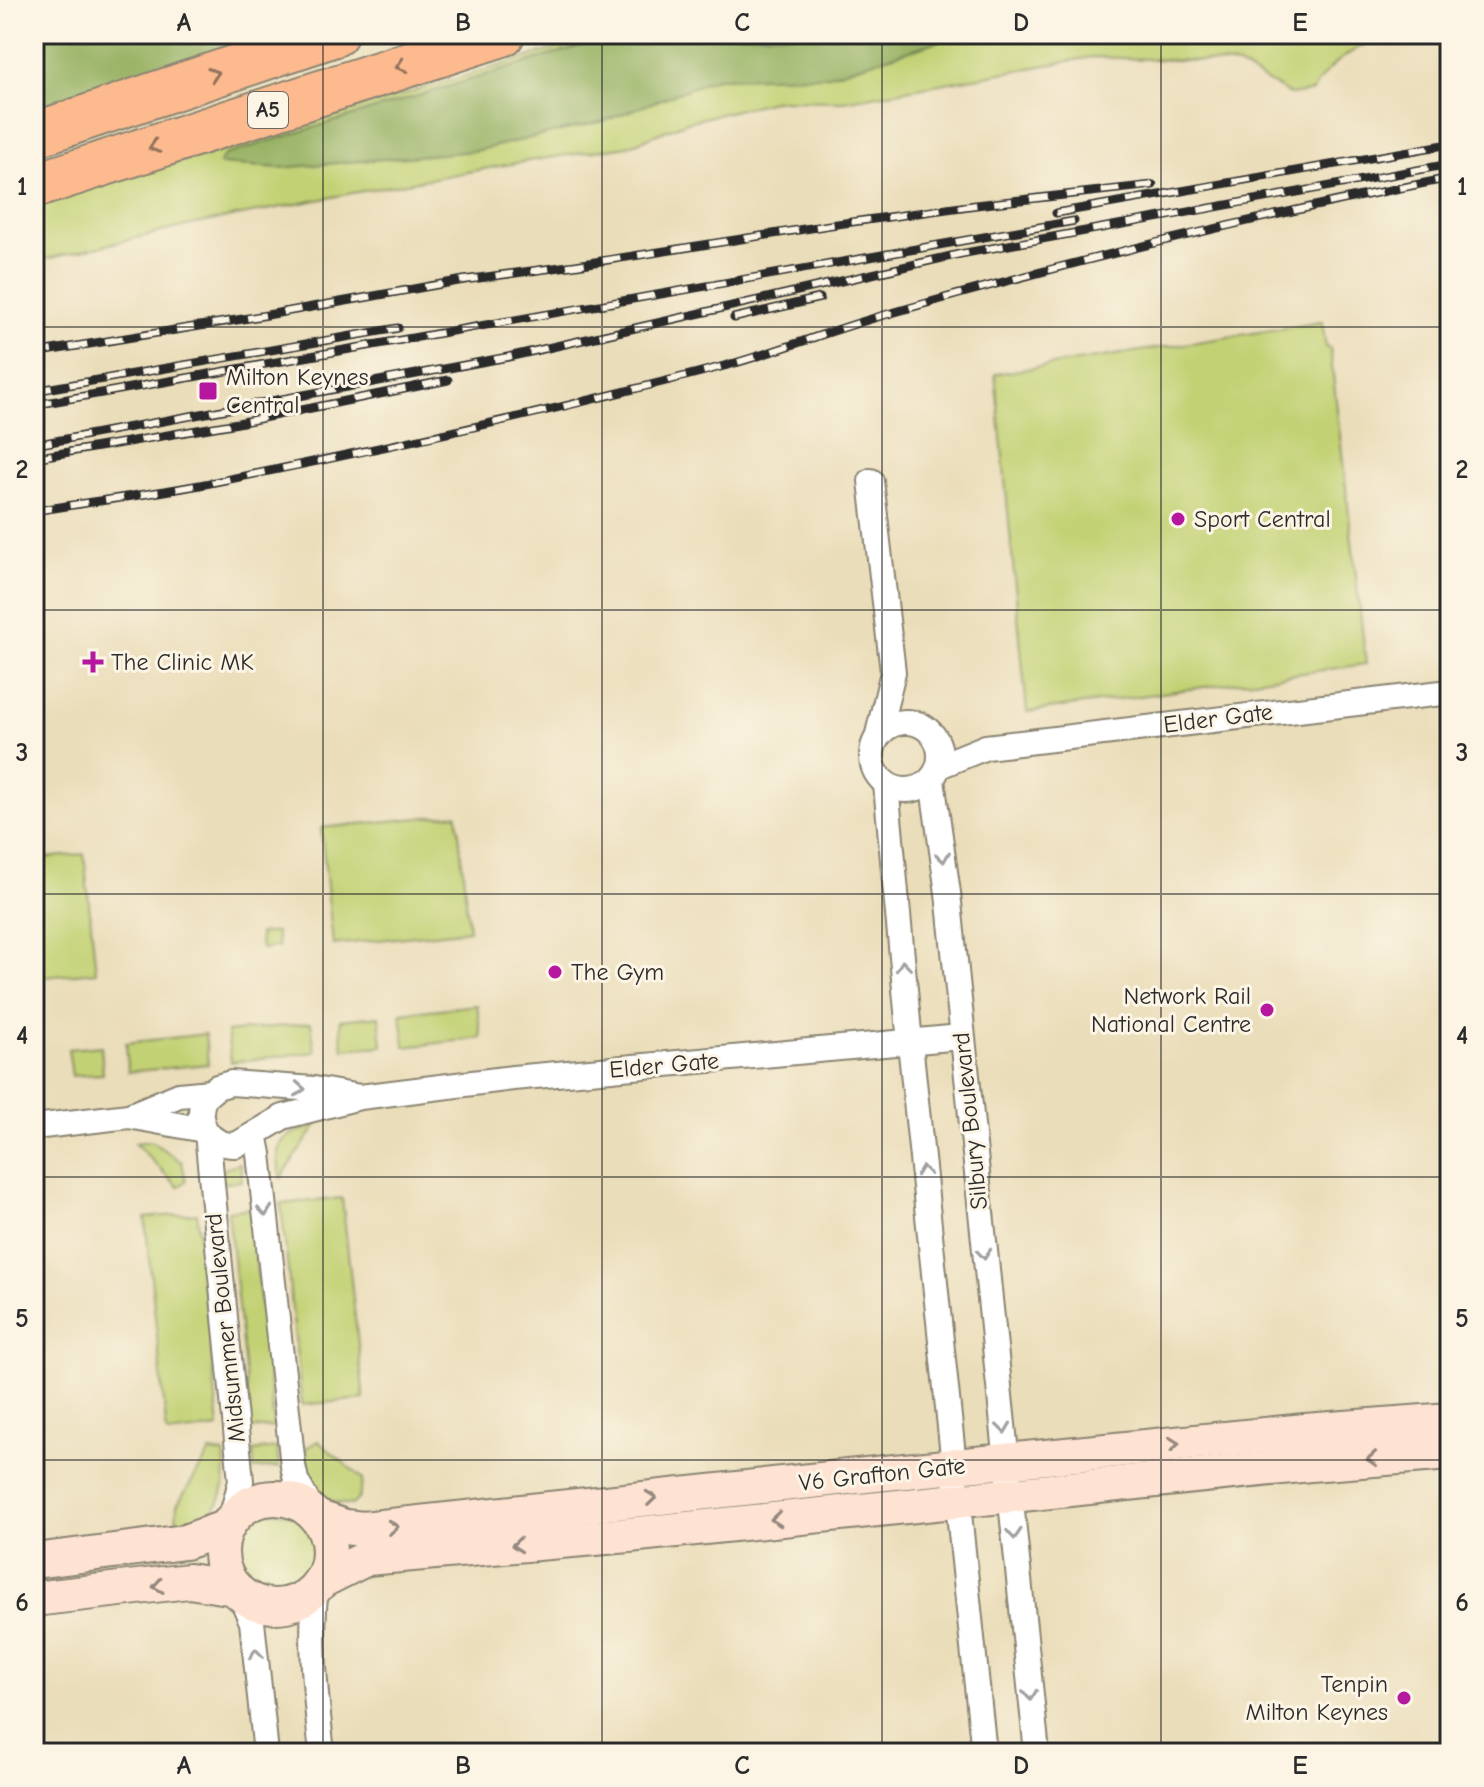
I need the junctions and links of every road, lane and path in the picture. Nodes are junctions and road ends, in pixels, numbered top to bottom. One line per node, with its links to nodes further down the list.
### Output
1 (335, 34): 3 (highway, A5, one-way to 1)
2 (502, 34): 4 (highway, A5, one-way to 4)
3 (34, 135)
4 (34, 186)
5 (871, 481): 6 (street)
6 (893, 672): 8 (street); 9 (street)
7 (1450, 692): 10 (street, Elder Gate)
8 (924, 727): 9 (street); 10 (street, Elder Gate); 11 (street)
9 (878, 734): 12 (street)
10 (986, 747): 11 (street, Elder Gate)
11 (936, 773): 12 (street); 13 (street, Silbury Boulevard, one-way to 13)
12 (886, 785): 14 (street, one-way to 12)
13 (961, 1037): 14 (street, Elder Gate); 26 (street, Silbury Boulevard, one-way to 26)
14 (910, 1043): 17 (street, Elder Gate); 24 (street, one-way to 14)
15 (239, 1084): 16 (street); 17 (street, one-way to 17); 21 (street)
16 (210, 1092): 18 (street); 20 (street)
17 (360, 1097): 21 (street)
18 (129, 1116): 19 (street); 20 (street)
19 (34, 1127)
20 (205, 1132): 21 (street); 29 (street, Midsummer Boulevard)
21 (256, 1133): 28 (street, one-way to 28)
22 (1450, 1420): 25 (street, V6 Grafton Gate, one-way to 22)
23 (1450, 1453): 25 (street, V6 Grafton Gate, one-way to 25)
24 (954, 1467): 26 (street, V6 Grafton Gate); 27 (street); 28 (street, V6 Grafton Gate, one-way to 24)
25 (1086, 1470): 26 (street, V6 Grafton Gate)
26 (1010, 1478): 27 (street, V6 Grafton Gate); 37 (street, Silbury Boulevard, one-way to 37)
27 (957, 1501): 31 (street, V6 Grafton Gate, one-way to 31); 36 (street)
28 (315, 1516): 29 (street); 31 (street)
29 (229, 1525): 30 (street); 32 (street)
30 (34, 1561)
31 (318, 1584): 32 (street); 35 (street)
32 (237, 1590): 33 (street, one-way to 33); 34 (street, one-way to 32)
33 (34, 1599)
34 (266, 1753)
35 (322, 1753)
36 (984, 1753)
37 (1037, 1753)

